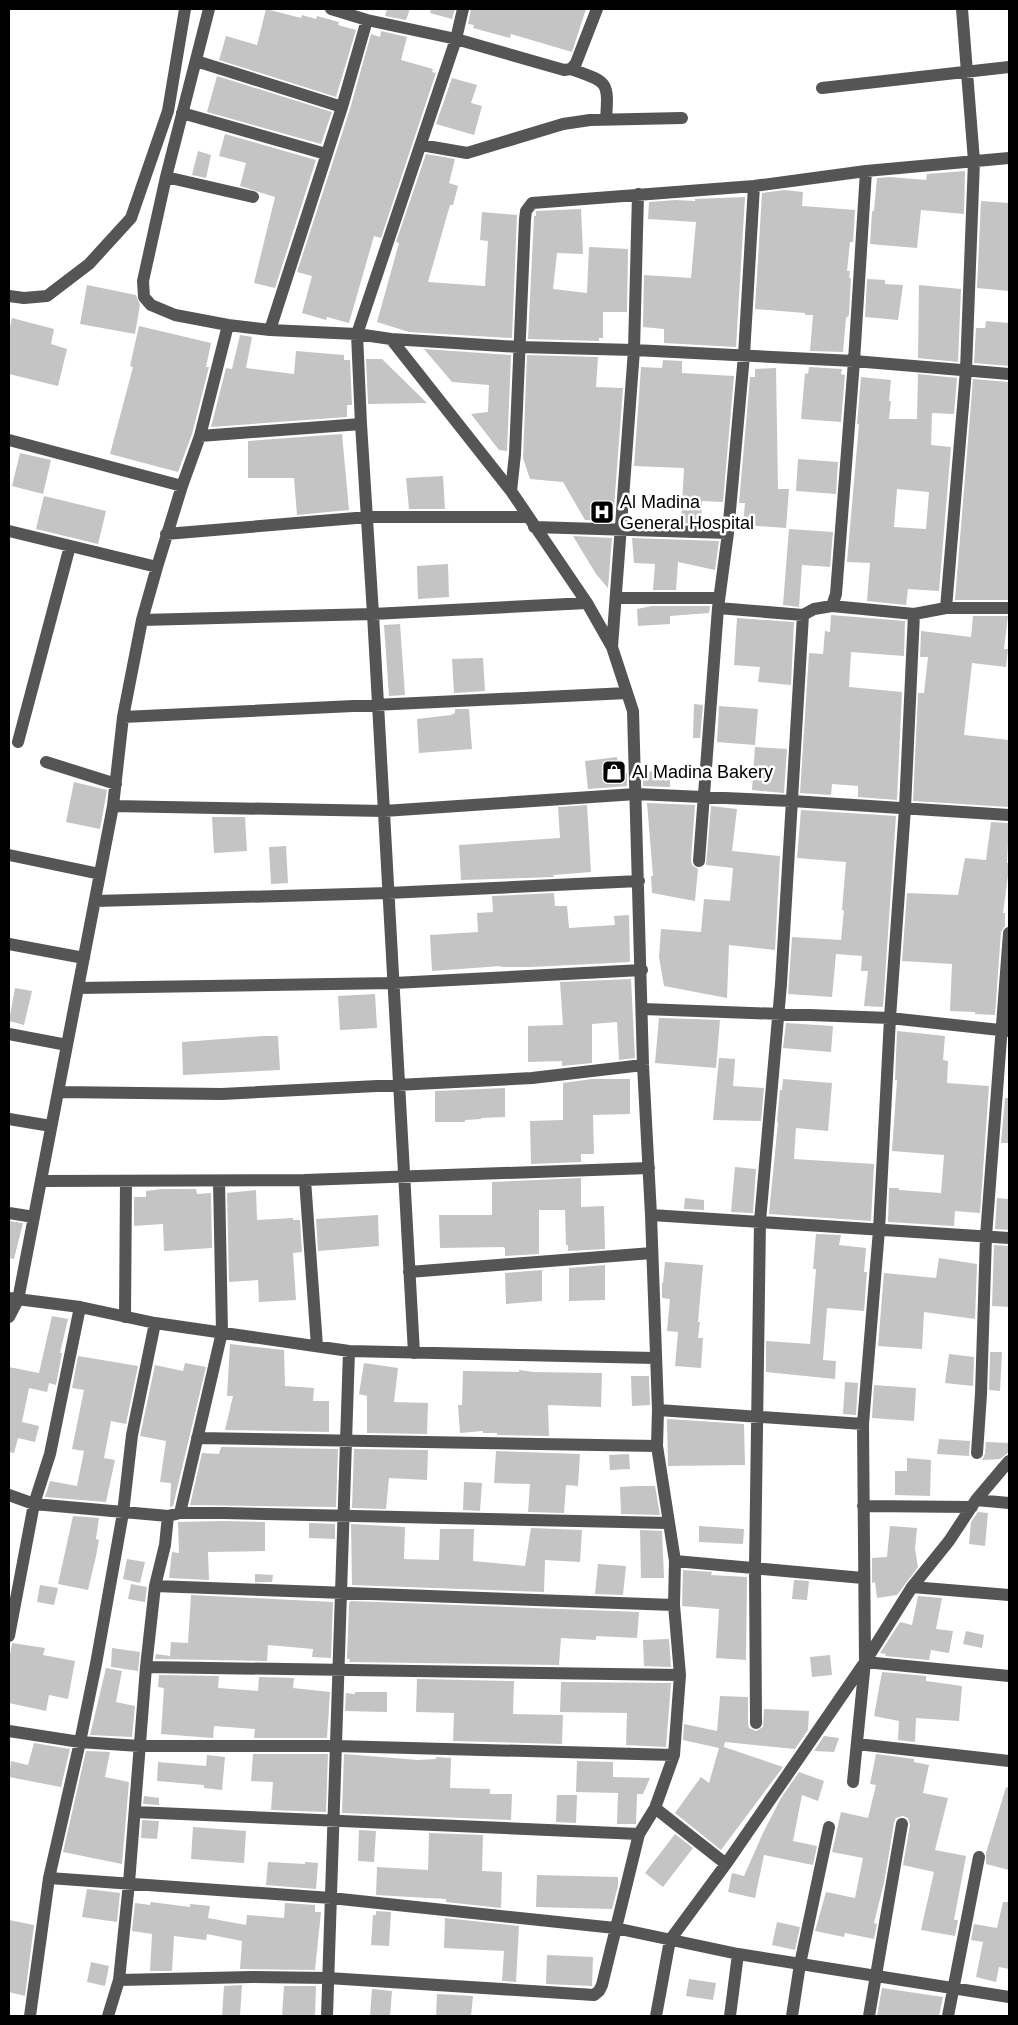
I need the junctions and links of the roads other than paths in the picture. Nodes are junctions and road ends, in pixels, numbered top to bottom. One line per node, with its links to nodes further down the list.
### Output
1 (185, 9): 27 (street)
2 (209, 9): 9 (street)
3 (331, 9): 7 (street)
4 (463, 9): 8 (street)
5 (597, 9): 11 (street)
6 (962, 9): 12 (street)
7 (367, 20): 8 (street); 14 (street)
8 (456, 39): 11 (street); 18 (street)
9 (196, 61): 14 (street); 15 (street)
10 (1009, 67): 12 (street)
11 (571, 69): 17 (street)
12 (968, 71): 13 (street); 21 (street)
13 (822, 88)
14 (342, 107): 19 (street)
15 (182, 113): 19 (street); 23 (street)
16 (682, 118): 17 (street)
17 (606, 120): 18 (street)
18 (421, 144): 30 (street)
19 (326, 154): 29 (street)
20 (1009, 158): 21 (street)
21 (974, 162): 22 (street); 36 (street)
22 (866, 171): 24 (street); 35 (street)
23 (166, 177): 26 (street); 28 (street)
24 (754, 186): 25 (street); 34 (street)
25 (638, 194): 32 (street); 33 (street)
26 (253, 196)
27 (9, 296)
28 (228, 325): 29 (street); 39 (street)
29 (270, 330): 30 (street)
30 (357, 334): 31 (street); 38 (street)
31 (391, 339): 32 (street); 42 (street)
32 (519, 347): 33 (street); 42 (street)
33 (634, 350): 34 (street); 45 (street)
34 (744, 355): 35 (street); 47 (street)
35 (854, 361): 36 (street); 54 (street)
36 (966, 370): 37 (street); 55 (street)
37 (1009, 374)
38 (361, 424): 39 (street); 43 (street)
39 (200, 436): 41 (street)
40 (9, 440): 41 (street)
41 (182, 486): 48 (street)
42 (511, 491): 44 (street)
43 (368, 517): 44 (street); 48 (street); 57 (street)
44 (531, 522): 45 (street); 52 (street)
45 (621, 529): 47 (street); 51 (street)
46 (9, 531): 49 (street)
47 (728, 533): 53 (street)
48 (166, 534): 50 (street)
49 (70, 546): 50 (street); 65 (street)
50 (157, 567): 60 (street)
51 (616, 598): 53 (street); 61 (street)
52 (587, 603): 57 (street); 61 (street)
53 (718, 603): 59 (street); 69 (street)
54 (832, 606): 58 (street); 59 (street)
55 (946, 608): 56 (street); 58 (street)
56 (1009, 608)
57 (374, 614): 60 (street); 63 (street)
58 (914, 614): 72 (street)
59 (803, 615): 70 (street)
60 (142, 620): 64 (street)
61 (612, 647): 62 (street)
62 (627, 693): 63 (street); 68 (street)
63 (378, 706): 64 (street); 73 (street)
64 (123, 716): 67 (street)
65 (18, 742)
66 (46, 762): 67 (street)
67 (116, 784): 71 (street)
68 (636, 794): 69 (street); 73 (street); 78 (street)
69 (703, 797): 70 (street); 76 (street)
70 (792, 801): 72 (street); 88 (street)
71 (113, 806): 73 (street); 77 (street)
72 (905, 808): 74 (street); 89 (street)
73 (384, 811): 79 (street)
74 (1009, 815)
75 (9, 855): 77 (street)
76 (699, 861)
77 (100, 874): 80 (street)
78 (639, 881): 79 (street); 84 (street)
79 (388, 893): 80 (street); 85 (street)
80 (95, 901): 83 (street)
81 (1009, 932): 90 (street)
82 (9, 944): 83 (street)
83 (84, 958): 86 (street)
84 (642, 970): 85 (street); 87 (street)
85 (394, 983): 86 (street); 94 (street)
86 (78, 988): 92 (street)
87 (643, 1009): 88 (street); 93 (street)
88 (779, 1013): 89 (street); 107 (street)
89 (890, 1018): 90 (street); 108 (street)
90 (1006, 1030): 109 (street)
91 (9, 1034): 92 (street)
92 (67, 1046): 95 (street)
93 (643, 1065): 94 (street); 98 (street)
94 (399, 1083): 95 (street); 99 (street)
95 (58, 1092): 97 (street)
96 (9, 1119): 97 (street)
97 (51, 1126): 101 (street)
98 (649, 1168): 99 (street); 105 (street)
99 (404, 1177): 100 (street); 112 (street)
100 (305, 1180): 103 (street); 119 (street)
101 (41, 1181): 102 (street); 106 (street)
102 (126, 1181): 103 (street); 116 (street)
103 (219, 1181): 118 (street)
104 (9, 1213): 106 (street)
105 (651, 1215): 107 (street); 111 (street)
106 (34, 1218): 113 (street)
107 (760, 1221): 108 (street); 124 (street)
108 (879, 1230): 109 (street); 125 (street)
109 (986, 1236): 110 (street); 129 (street)
110 (1009, 1238)
111 (652, 1253): 112 (street); 122 (street)
112 (410, 1272): 121 (street)
113 (13, 1299): 114 (street); 115 (street)
114 (80, 1307): 116 (street); 133 (street)
115 (9, 1317)
116 (125, 1317): 117 (street)
117 (155, 1323): 118 (street); 136 (street)
118 (222, 1332): 119 (street); 126 (street)
119 (317, 1346): 120 (street)
120 (349, 1351): 121 (street); 127 (street)
121 (414, 1353): 122 (street)
122 (655, 1358): 123 (street)
123 (658, 1410): 124 (street); 128 (street)
124 (756, 1416): 125 (street); 141 (street)
125 (863, 1424): 135 (street)
126 (197, 1438): 127 (street); 137 (street)
127 (346, 1441): 128 (street); 138 (street)
128 (657, 1446): 139 (street)
129 (977, 1452)
130 (1009, 1462): 134 (street)
131 (9, 1495): 133 (street)
132 (1009, 1503): 134 (street)
133 (34, 1504): 136 (street); 148 (street)
134 (974, 1504): 135 (street); 144 (street)
135 (863, 1506): 142 (street)
136 (123, 1513): 137 (street); 156 (street)
137 (174, 1514): 138 (street); 143 (street)
138 (344, 1516): 139 (street); 145 (street)
139 (668, 1522): 140 (street)
140 (675, 1560): 141 (street); 147 (street)
141 (754, 1567): 142 (street); 154 (street)
142 (863, 1578): 149 (street)
143 (155, 1586): 145 (street); 150 (street)
144 (912, 1587): 146 (street); 149 (street)
145 (341, 1593): 147 (street); 151 (street)
146 (1009, 1595)
147 (674, 1605): 152 (street)
148 (9, 1636)
149 (865, 1662): 153 (street); 157 (street); 170 (street)
150 (146, 1667): 151 (street); 158 (street)
151 (338, 1670): 152 (street); 159 (street)
152 (680, 1675): 160 (street)
153 (1009, 1676)
154 (756, 1723)
155 (9, 1731): 156 (street)
156 (80, 1742): 158 (street); 171 (street)
157 (857, 1744): 161 (street); 162 (street)
158 (139, 1746): 159 (street); 164 (street)
159 (336, 1746): 160 (street); 165 (street)
160 (674, 1755): 163 (street)
161 (1009, 1761)
162 (853, 1782)
163 (655, 1808): 168 (street); 170 (street)
164 (135, 1812): 165 (street); 172 (street)
165 (334, 1821): 168 (street); 173 (street)
166 (902, 1824): 178 (street)
167 (829, 1826): 177 (street)
168 (638, 1834): 174 (street)
169 (979, 1857): 181 (street)
170 (726, 1864): 175 (street)
171 (48, 1878): 172 (street); 183 (street)
172 (129, 1883): 173 (street); 180 (street)
173 (331, 1898): 174 (street); 179 (street)
174 (615, 1928): 175 (street); 179 (street)
175 (670, 1940): 176 (street); 186 (street)
176 (738, 1954): 177 (street); 187 (street)
177 (800, 1964): 178 (street); 188 (street)
178 (876, 1976): 181 (street); 189 (street)
179 (328, 1978): 180 (street); 185 (street)
180 (119, 1980): 184 (street)
181 (954, 1988): 182 (street); 190 (street)
182 (1009, 1997)
183 (30, 2016)
184 (108, 2016)
185 (327, 2016)
186 (656, 2016)
187 (730, 2016)
188 (792, 2016)
189 (869, 2016)
190 (948, 2016)

